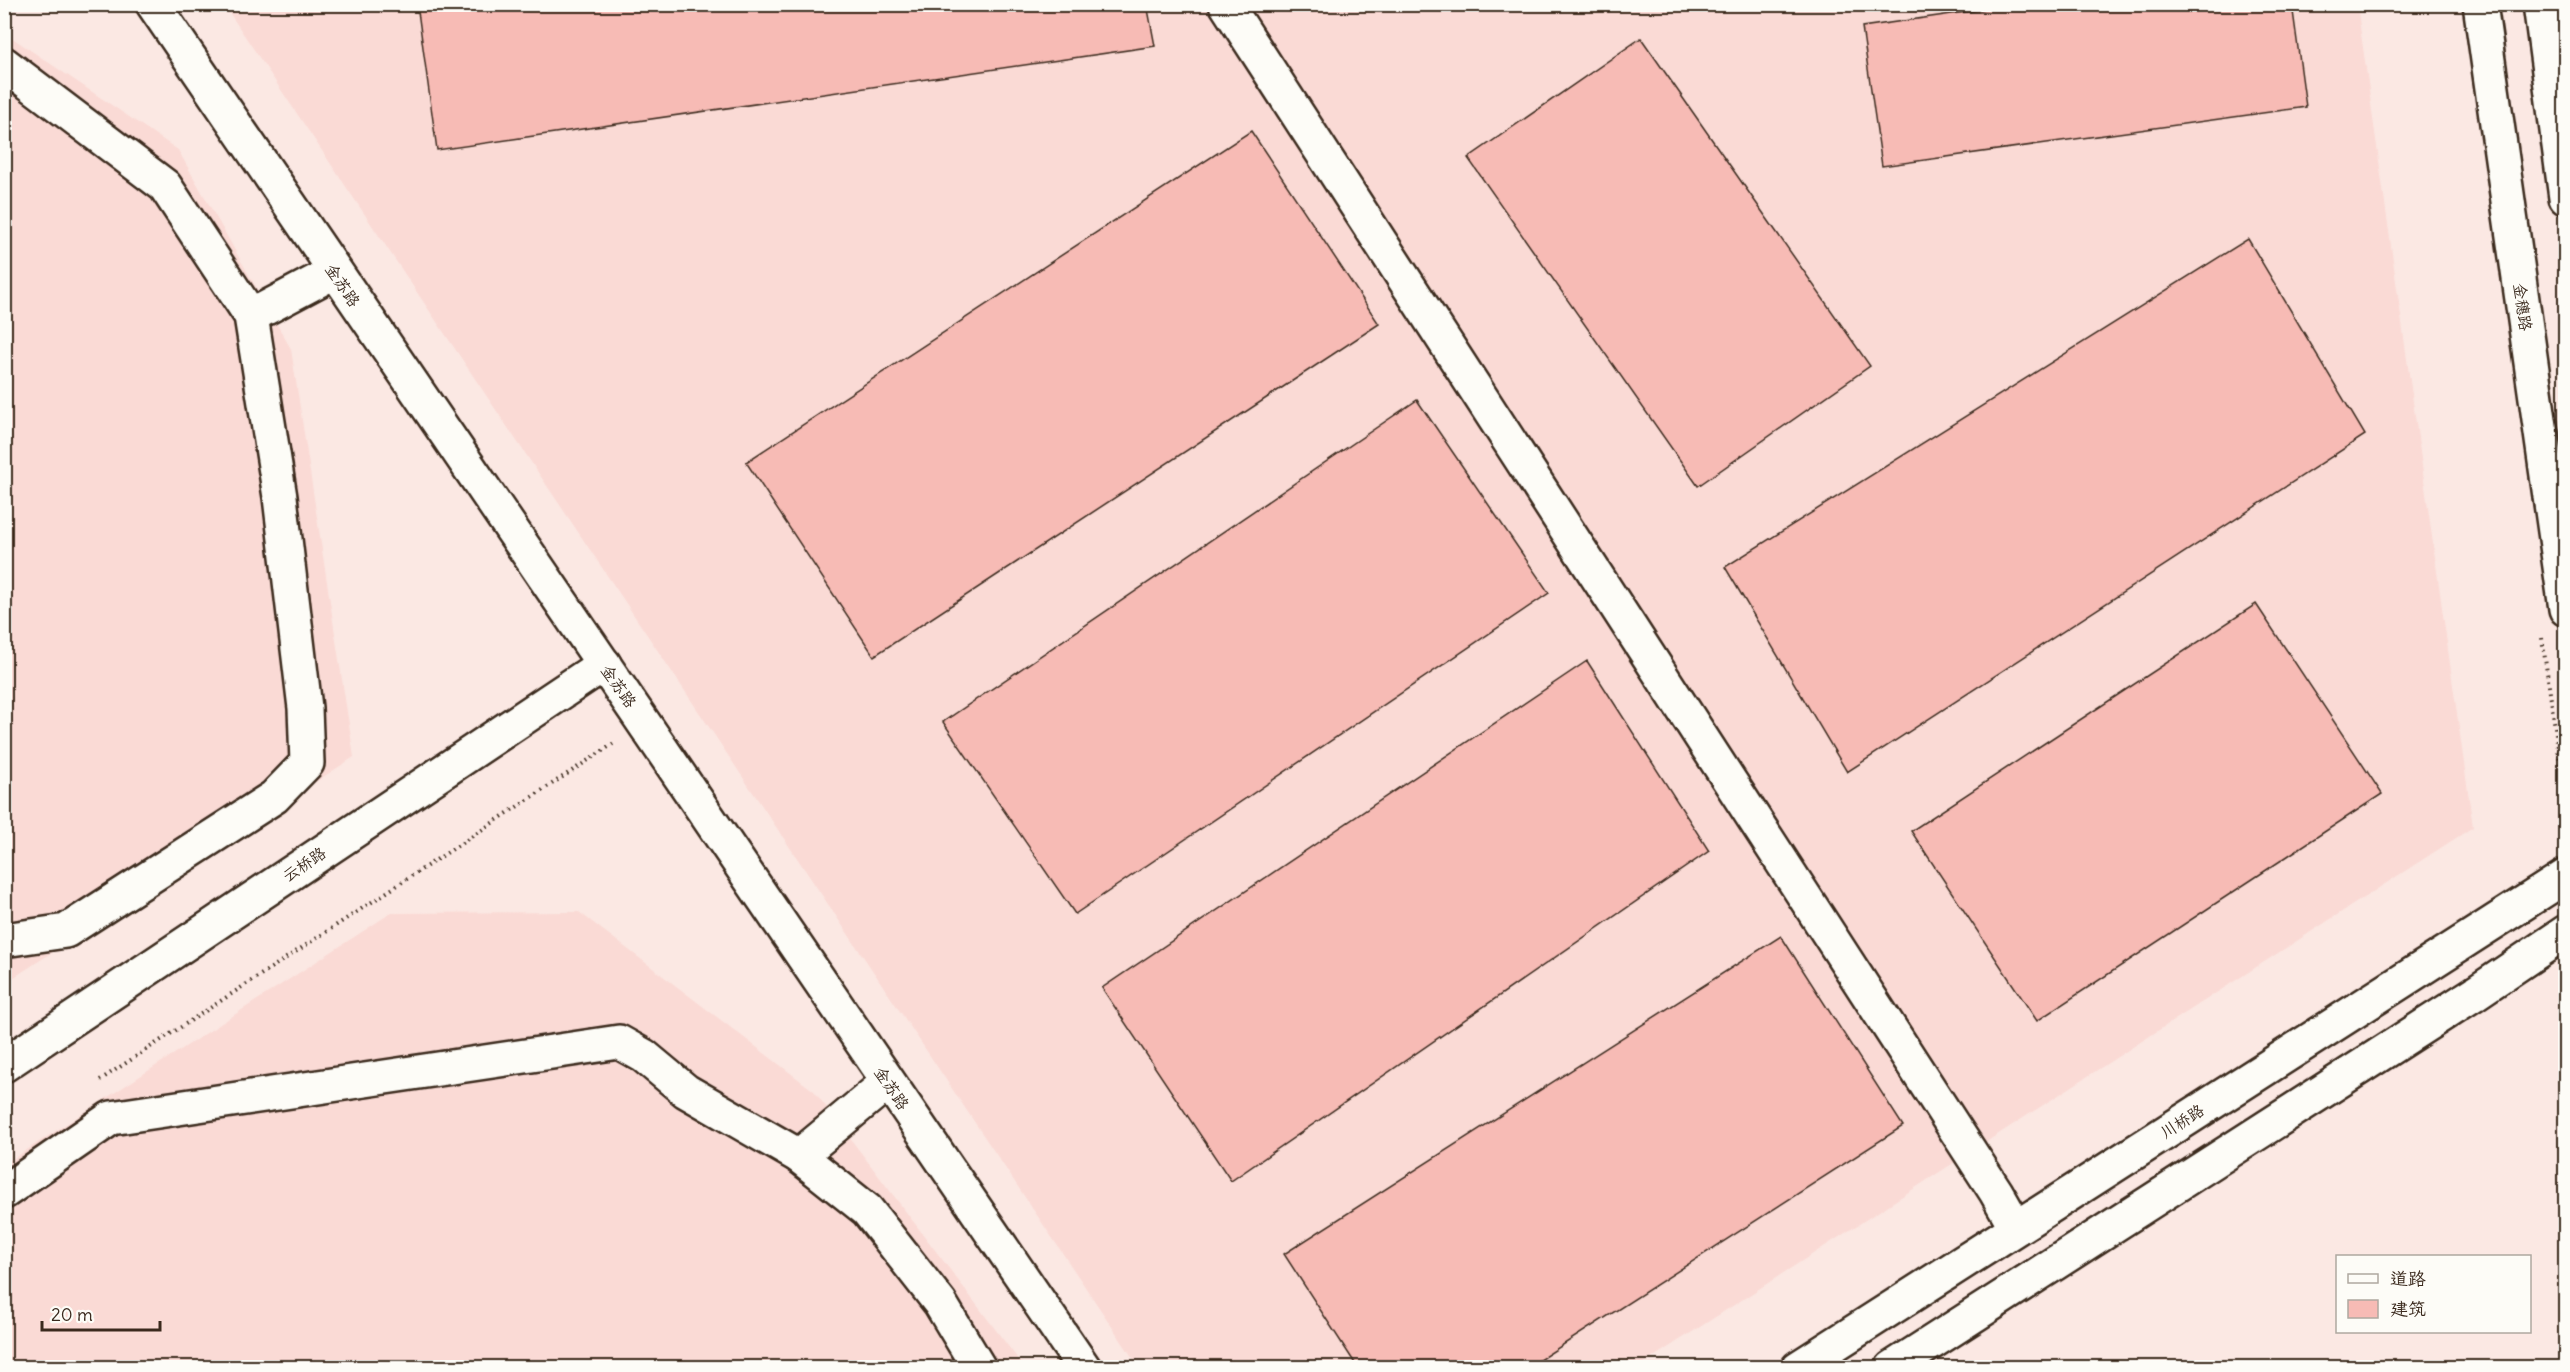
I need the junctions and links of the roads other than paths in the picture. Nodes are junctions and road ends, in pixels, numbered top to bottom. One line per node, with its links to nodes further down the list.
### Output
1 (153, 4): 7 (street, 金苏路)
2 (1226, 4): 18 (street)
3 (2480, 4): 9 (street, 金穗路)
4 (2540, 4): 6 (street)
5 (4, 64): 8 (street)
6 (2565, 198)
7 (334, 272): 8 (street); 10 (street, 金苏路)
8 (251, 316): 13 (street)
9 (2565, 609)
10 (604, 664): 14 (street, 云桥路); 15 (street, 金苏路)
11 (2565, 876): 18 (street, 川桥路)
12 (2565, 932): 22 (street)
13 (4, 940)
14 (4, 1065)
15 (888, 1082): 16 (street); 20 (street, 金苏路)
16 (799, 1156): 17 (street); 19 (street)
17 (4, 1192)
18 (2016, 1227): 21 (street, 川桥路)
19 (979, 1368)
20 (1084, 1368)
21 (1798, 1368)
22 (1892, 1368)

